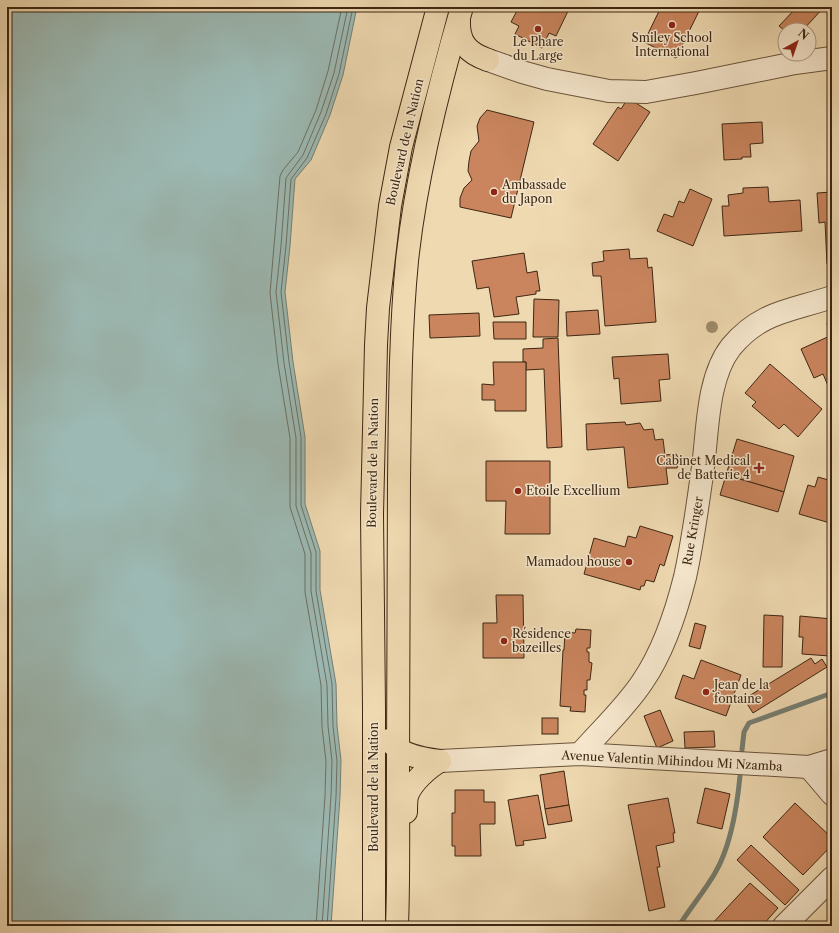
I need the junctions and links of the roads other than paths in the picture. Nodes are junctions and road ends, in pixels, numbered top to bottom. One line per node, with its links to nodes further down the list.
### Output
1 (438, 7): 7 (main road, Boulevard de la Nation)
2 (461, 12): 4 (main road); 5 (main road, Boulevard de la Nation)
3 (832, 58): 4 (street)
4 (488, 60): 5 (main road)
5 (443, 78): 8 (main road, Boulevard de la Nation)
6 (832, 297): 10 (street, Rue Kringer)
7 (372, 514): 9 (main road); 16 (main road, Boulevard de la Nation)
8 (399, 725): 9 (main road, Boulevard de la Nation); 12 (main road)
9 (399, 749): 12 (main road); 14 (main road, Boulevard de la Nation)
10 (580, 754): 12 (street, Avenue Valentin Mihindou Mi Nzamba); 13 (street, Avenue Valentin Mihindou Mi Nzamba)
11 (832, 760): 13 (street, Avenue Valentin Mihindou Mi Nzamba)
12 (440, 761): 14 (main road); 20 (main road)
13 (809, 767): 15 (street)
14 (398, 771): 16 (main road); 19 (main road, Boulevard de la Nation)
15 (832, 794)
16 (374, 801): 18 (main road, Boulevard de la Nation)
17 (832, 878): 21 (street)
18 (374, 926)
19 (397, 926)
20 (405, 926)
21 (784, 926)

